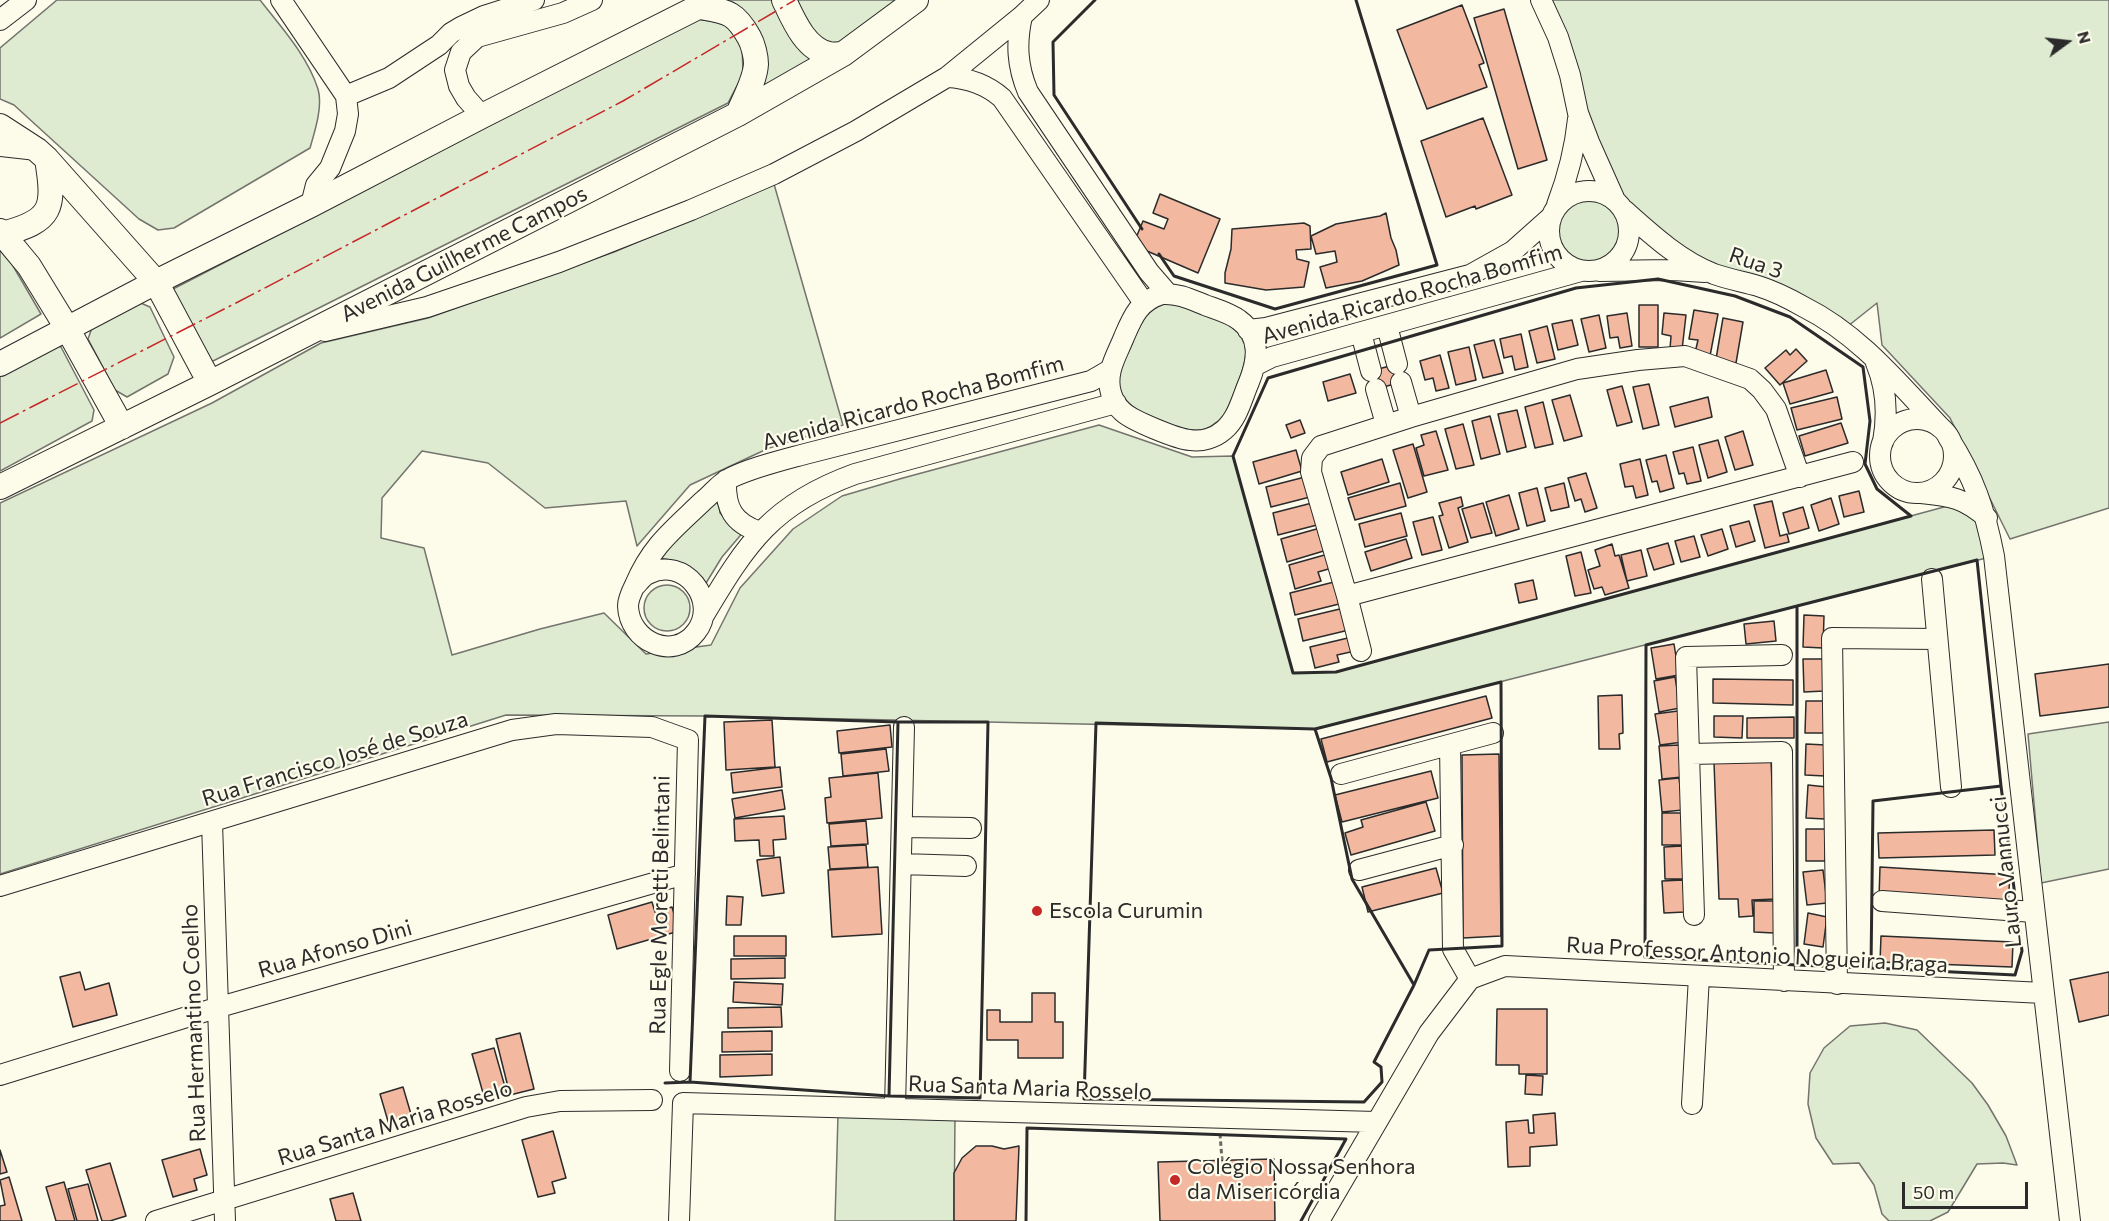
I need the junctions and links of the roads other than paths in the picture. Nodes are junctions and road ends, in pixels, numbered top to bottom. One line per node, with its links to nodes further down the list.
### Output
1 (26, 0): 11 (street)
2 (281, 0): 14 (street)
3 (534, 0): 14 (street)
4 (784, 0): 12 (main road)
5 (916, 0): 12 (main road, Avenida Guilherme Campos)
6 (1039, 0): 10 (street)
7 (1540, 1): 15 (street)
8 (580, 3): 17 (street)
9 (706, 4): 16 (main road); 17 (main road)
10 (1022, 16): 13 (street); 28 (street)
11 (0, 20)
12 (843, 54): 16 (main road, Avenida Guilherme Campos)
13 (946, 77): 29 (street); 34 (street)
14 (346, 96): 22 (street)
15 (1578, 113): 21 (street); 23 (street, Avenida Ricardo Rocha Bomfim)
16 (738, 114): 34 (main road, Avenida Guilherme Campos)
17 (482, 116): 22 (main road)
18 (0, 126): 20 (main road)
19 (0, 146): 20 (street)
20 (42, 154): 24 (main road); 27 (main road)
21 (1619, 204): 23 (street); 25 (street); 26 (street, Rua 3)
22 (311, 205): 27 (main road)
23 (1554, 212): 25 (street); 32 (street, Avenida Ricardo Rocha Bomfim)
24 (1, 232): 31 (main road)
25 (1589, 271): 26 (street, Avenida Ricardo Rocha Bomfim); 30 (street, Avenida Ricardo Rocha Bomfim)
26 (1712, 273): 35 (street, Rua 3)
27 (156, 282): 31 (main road); 39 (main road)
28 (1168, 294): 29 (street); 32 (street, Avenida Ricardo Rocha Bomfim)
29 (1144, 303): 38 (street)
30 (1387, 326): 33 (street, Avenida Ricardo Rocha Bomfim); 41 (street)
31 (67, 328): 36 (main road); 43 (main road)
32 (1248, 330): 37 (street, Avenida Ricardo Rocha Bomfim)
33 (1360, 333): 37 (street, Avenida Ricardo Rocha Bomfim); 42 (street)
34 (299, 337): 39 (main road, Avenida Guilherme Campos)
35 (1874, 357): 44 (street, Rua 3); 45 (street, Rua 3)
36 (0, 364)
37 (1256, 365): 40 (street, Avenida Ricardo Rocha Bomfim)
38 (1110, 370): 40 (street); 48 (street, Avenida Ricardo Rocha Bomfim)
39 (210, 383): 43 (main road, Avenida Guilherme Campos)
40 (1116, 404): 52 (street, Avenida Ricardo Rocha Bomfim)
41 (1411, 417): 42 (street); 47 (street)
42 (1386, 424): 55 (street)
43 (122, 427): 49 (main road, Avenida Guilherme Campos)
44 (1944, 433): 45 (street); 50 (street); 51 (street, Rua 3)
45 (1883, 442): 50 (street)
46 (1853, 462): 47 (street)
47 (1800, 477): 55 (street)
48 (726, 480): 52 (street); 54 (street, Avenida Ricardo Rocha Bomfim)
49 (0, 487)
50 (1919, 493): 51 (street)
51 (1987, 518): 77 (street, Lauro Vannucci)
52 (760, 532): 56 (street, Avenida Ricardo Rocha Bomfim)
53 (1932, 579): 57 (street)
54 (634, 586): 56 (street); 56 (street, Avenida Ricardo Rocha Bomfim)
55 (1347, 596): 58 (street)
56 (704, 615)
57 (1937, 639): 66 (street); 82 (street)
58 (1361, 651)
59 (1782, 655): 64 (street)
60 (904, 727): 68 (street)
61 (1493, 733): 63 (street)
62 (688, 740): 67 (street, Rua Francisco José de Souza); 74 (street, Rua Egle Moretti Belintani)
63 (1450, 745): 65 (street); 70 (street)
64 (1690, 754): 78 (street); 81 (street)
65 (1341, 774)
66 (1951, 787)
67 (212, 822): 75 (street, Rua Francisco José de Souza); 84 (street, Rua Hermantino Coelho)
68 (902, 827): 69 (street); 71 (street)
69 (971, 828)
70 (1453, 844): 73 (street); 80 (street)
71 (901, 864): 72 (street); 89 (street)
72 (966, 866)
73 (1359, 870)
74 (685, 874): 84 (street, Rua Afonso Dini); 85 (street, Rua Egle Moretti Belintani)
75 (0, 886)
76 (1882, 901): 77 (street)
77 (2034, 912): 83 (street, Lauro Vannucci)
78 (1695, 915)
79 (1699, 976): 80 (street, Rua Professor Antonio Nogueira Braga); 81 (street, Rua Professor Antonio Nogueira Braga); 88 (street)
80 (1470, 979): 90 (street)
81 (1784, 981): 82 (street, Rua Professor Antonio Nogueira Braga)
82 (1837, 984): 83 (street, Rua Professor Antonio Nogueira Braga)
83 (2043, 993): 96 (street, Lauro Vannucci)
84 (216, 1008): 86 (street, Rua Afonso Dini); 91 (street, Rua Hermantino Coelho)
85 (680, 1071)
86 (0, 1075)
87 (652, 1100): 91 (street, Rua Santa Maria Rosselo)
88 (1692, 1104)
89 (895, 1108): 90 (street, Rua Santa Maria Rosselo); 94 (street, Rua Santa Maria Rosselo)
90 (1376, 1122): 95 (street)
91 (224, 1200): 92 (street, Rua Santa Maria Rosselo); 93 (street, Rua Hermantino Coelho)
92 (156, 1221)
93 (225, 1221)
94 (680, 1221)
95 (1319, 1221)
96 (2070, 1221)

